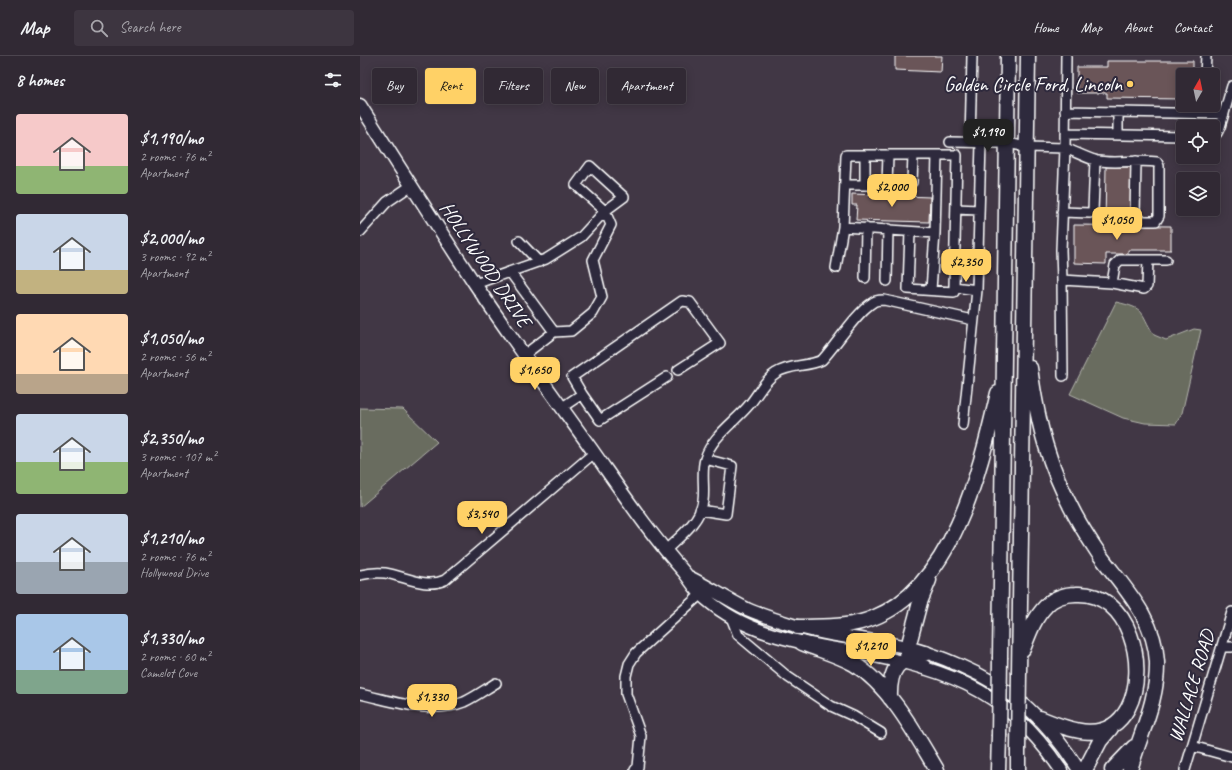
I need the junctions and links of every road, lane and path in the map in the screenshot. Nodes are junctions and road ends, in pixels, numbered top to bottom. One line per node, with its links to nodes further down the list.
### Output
1 (972, 56): 19 (street)
2 (1008, 56): 21 (highway)
3 (1028, 56): 22 (highway)
4 (1066, 56): 10 (street)
5 (1206, 56): 6 (street)
6 (1206, 68)
7 (1232, 86): 13 (street)
8 (360, 105): 31 (main road, HOLLYWOOD DRIVE)
9 (1176, 110): 11 (street)
10 (1066, 111): 11 (street); 15 (street)
11 (1118, 112): 16 (street)
12 (1216, 112): 13 (street)
13 (1224, 114): 14 (street)
14 (1220, 127)
15 (1065, 134): 16 (street); 23 (street)
16 (1118, 135): 17 (street)
17 (1176, 136)
18 (950, 142): 19 (street)
19 (970, 142): 20 (street)
20 (981, 143): 21 (street); 35 (street)
21 (1007, 143): 22 (street); 62 (highway)
22 (1027, 147): 23 (street); 59 (highway)
23 (1065, 148): 28 (street); 37 (street)
24 (865, 155): 25 (street); 32 (street); 33 (street)
25 (888, 155): 26 (street); 33 (street)
26 (913, 155): 27 (street); 30 (street)
27 (937, 155): 34 (street); 43 (street)
28 (1095, 160): 29 (street); 37 (street)
29 (1136, 161): 29 (street)
30 (912, 182)
31 (412, 185): 41 (street); 54 (main road, HOLLYWOOD DRIVE)
32 (845, 185): 33 (street); 38 (street)
33 (865, 185)
34 (956, 209): 35 (street); 55 (street)
35 (979, 210): 57 (street)
36 (605, 211): 36 (street); 47 (street); 60 (street)
37 (1062, 212): 51 (street)
38 (843, 227): 39 (street); 48 (street)
39 (866, 228): 40 (street); 50 (street)
40 (888, 229): 42 (street); 52 (street)
41 (360, 232)
42 (910, 232): 43 (street); 56 (street)
43 (935, 233): 56 (street)
44 (519, 241): 47 (street)
45 (1148, 260): 46 (street); 53 (street); 53 (street)
46 (1166, 260)
47 (539, 262): 49 (street)
48 (836, 268)
49 (510, 272): 54 (street); 60 (street)
50 (865, 278)
51 (1062, 280): 53 (street); 64 (street)
52 (887, 281)
53 (1112, 283)
54 (475, 284): 61 (main road, HOLLYWOOD DRIVE)
55 (954, 288): 56 (street); 57 (street)
56 (931, 290)
57 (977, 290): 58 (street)
58 (973, 320): 68 (street); 70 (street)
59 (1024, 321): 85 (highway); 93 (highway)
60 (554, 332): 61 (street)
61 (524, 355): 67 (main road, HOLLYWOOD DRIVE)
62 (1004, 368): 73 (highway); 98 (highway, bridge)
63 (678, 370): 66 (street)
64 (1063, 376)
65 (667, 377): 66 (street)
66 (582, 394): 67 (street)
67 (562, 408): 69 (main road, HOLLYWOOD DRIVE)
68 (963, 425)
69 (594, 453): 72 (main road, HOLLYWOOD DRIVE); 74 (street)
70 (705, 459): 71 (street); 71 (street)
71 (700, 510): 72 (street)
72 (665, 551): 75 (main road, HOLLYWOOD DRIVE)
73 (937, 564): 79 (highway); 84 (highway)
74 (360, 575)
75 (686, 575): 76 (main road, HOLLYWOOD DRIVE); 79 (main road, HOLLYWOOD DRIVE)
76 (701, 594): 78 (main road, HOLLYWOOD DRIVE); 96 (street)
77 (1232, 612): 81 (street, WALLACE ROAD)
78 (731, 617): 80 (main road, HOLLYWOOD DRIVE); 92 (street)
79 (798, 627): 84 (main road, HOLLYWOOD DRIVE)
80 (802, 643): 84 (main road, HOLLYWOOD DRIVE); 89 (highway)
81 (1222, 647): 82 (street); 94 (street, WALLACE ROAD)
82 (1232, 647)
83 (926, 653): 84 (highway); 90 (main road)
84 (906, 655): 86 (highway); 89 (highway)
85 (1020, 665): 91 (highway); 99 (highway, bridge)
86 (924, 667): 100 (main road)
87 (496, 683): 88 (street)
88 (360, 694)
89 (890, 698): 97 (highway)
90 (1040, 718): 91 (highway); 101 (main road)
91 (1111, 728): 102 (highway)
92 (881, 732)
93 (1139, 740): 103 (highway); 104 (highway)
94 (1192, 746): 95 (street); 105 (street, WALLACE ROAD)
95 (1232, 757)
96 (635, 770)
97 (937, 770)
98 (998, 770)
99 (1018, 770)
100 (1061, 770)
101 (1079, 770)
102 (1085, 770)
103 (1112, 770)
104 (1130, 770)
105 (1185, 770)

